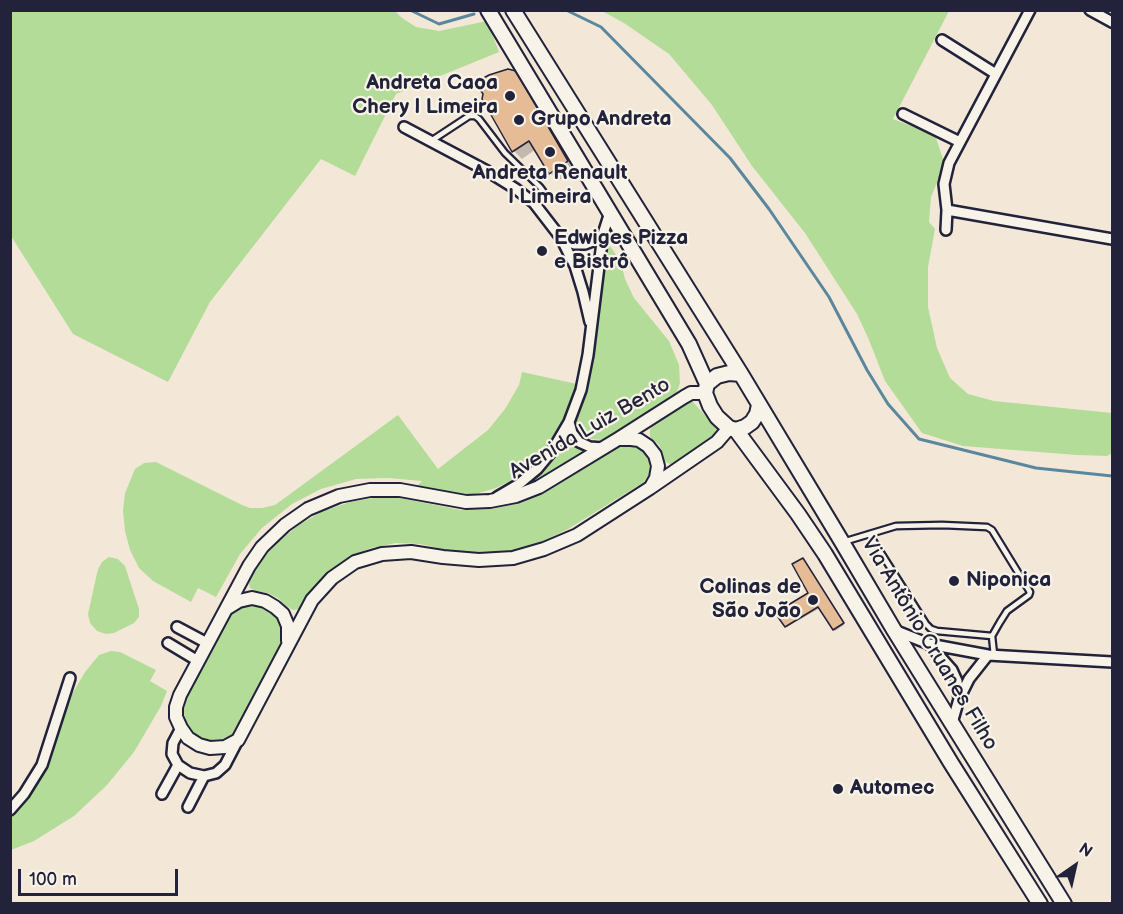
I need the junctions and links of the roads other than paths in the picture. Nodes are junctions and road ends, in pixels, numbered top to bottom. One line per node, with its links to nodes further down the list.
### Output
1 (488, 10): 14 (main road)
2 (513, 10): 20 (main road)
3 (1030, 10): 7 (street)
4 (1090, 10): 5 (street)
5 (1113, 22)
6 (942, 40): 7 (street)
7 (996, 74): 11 (street)
8 (903, 114): 11 (street)
9 (404, 127): 10 (street)
10 (431, 141): 12 (street); 12 (lane)
11 (960, 141): 13 (street)
12 (534, 203): 17 (street)
13 (947, 210): 15 (street); 18 (street)
14 (610, 212): 16 (street); 21 (main road)
15 (946, 230)
16 (603, 234): 17 (street); 19 (street)
17 (561, 238): 19 (street)
18 (1113, 239)
19 (591, 327): 23 (street)
20 (741, 374): 21 (main road); 22 (main road)
21 (706, 388): 24 (main road); 25 (street, Avenida Luiz Bento)
22 (759, 405): 24 (main road); 30 (main road, Via Antônio Cruanes Filho)
23 (569, 422): 26 (street); 28 (street)
24 (732, 429): 27 (street); 52 (main road, Via Antônio Cruanes Filho)
25 (618, 439): 26 (street, Avenida Luiz Bento); 27 (street)
26 (603, 448): 28 (street, Avenida Luiz Bento)
27 (650, 488): 35 (street)
28 (490, 501): 31 (street, Avenida Luiz Bento)
29 (869, 534): 30 (lane); 34 (lane); 34 (lane)
30 (842, 542): 33 (main road, Via Antônio Cruanes Filho)
31 (226, 609): 35 (street); 37 (street, Avenida Luiz Bento)
32 (177, 627): 37 (street)
33 (894, 630): 38 (street); 44 (main road, Via Antônio Cruanes Filho)
34 (992, 636): 39 (lane)
35 (288, 642): 46 (street)
36 (168, 643): 40 (street)
37 (207, 643): 40 (street, Avenida Luiz Bento)
38 (929, 644): 39 (street); 43 (street)
39 (991, 655): 41 (street); 43 (street)
40 (198, 661): 45 (street, Avenida Luiz Bento)
41 (1113, 662)
42 (70, 678): 51 (street)
43 (959, 699): 44 (street)
44 (952, 723): 53 (main road, Via Antônio Cruanes Filho)
45 (181, 728): 46 (street); 47 (street)
46 (238, 740): 48 (street)
47 (178, 765): 48 (street); 49 (street)
48 (204, 776): 50 (street)
49 (162, 794)
50 (188, 807)
51 (10, 810)
52 (1041, 903)
53 (1064, 903)

